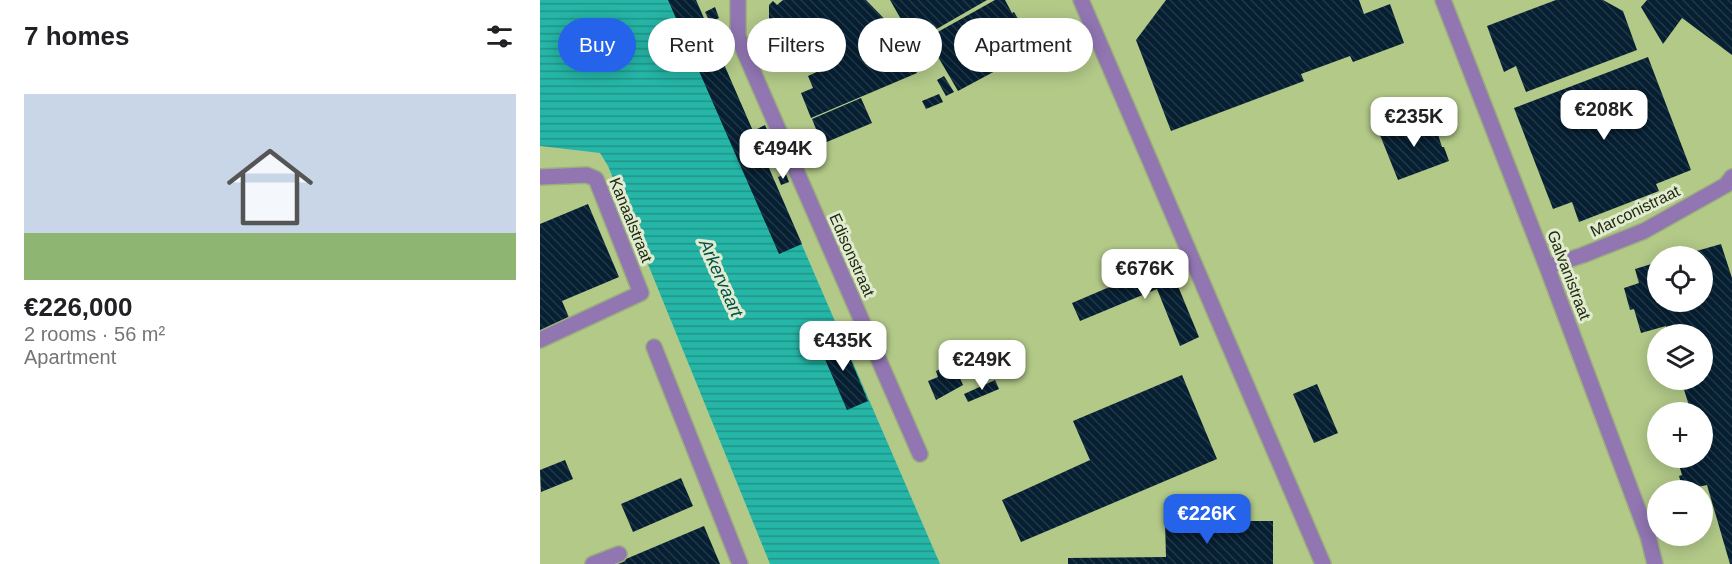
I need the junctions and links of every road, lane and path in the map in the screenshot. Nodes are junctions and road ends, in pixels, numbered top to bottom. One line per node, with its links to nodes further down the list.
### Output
1 (738, 0): 9 (street, Edisonstraat)
2 (1081, 0): 13 (street)
3 (1443, 0): 6 (street, Galvanistraat)
4 (540, 177): 7 (street, Kanaalstraat)
5 (1732, 177): 6 (street, Marconistraat)
6 (1547, 267): 14 (street, Galvanistraat)
7 (540, 340)
8 (654, 347): 12 (street)
9 (920, 454)
10 (619, 554): 11 (street)
11 (593, 564)
12 (740, 564)
13 (1323, 564)
14 (1655, 564)

